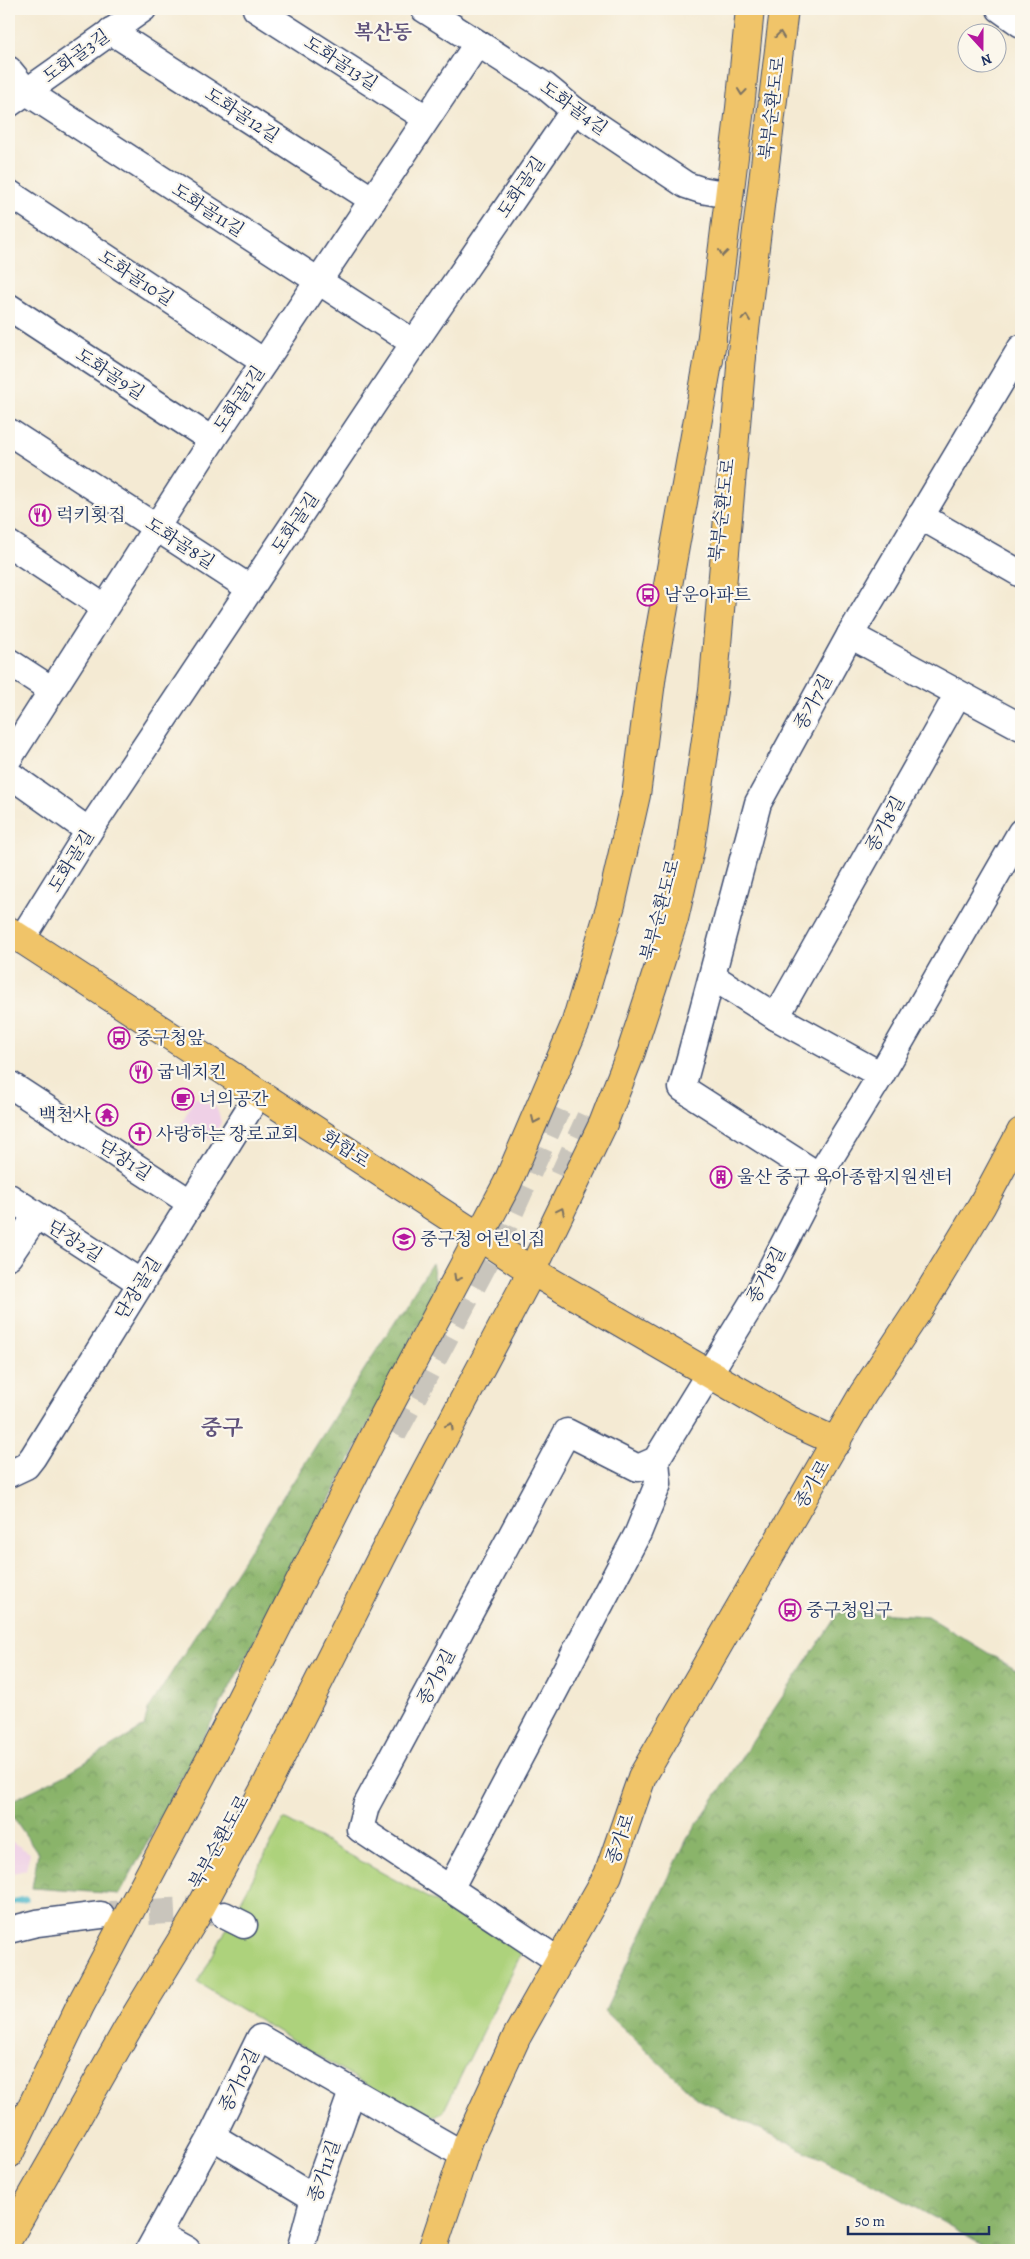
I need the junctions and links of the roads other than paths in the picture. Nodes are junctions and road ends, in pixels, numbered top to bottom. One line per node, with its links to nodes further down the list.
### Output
1 (144, 9): 8 (street, 도화골3길)
2 (256, 9): 13 (street, 도화골13길)
3 (424, 9): 9 (street, 도화골4길)
4 (750, 9): 15 (main road, 북부순환도로, one-way to 15)
5 (784, 9): 21 (main road, 북부순환도로, one-way to 5)
6 (1000, 9): 7 (street)
7 (1021, 24)
8 (110, 31): 11 (street, 도화골3길); 16 (street, 도화골12길)
9 (478, 44): 12 (street, 도화골4길); 13 (street, 도화골1길)
10 (9, 70): 11 (street, 도화골11길)
11 (18, 98): 17 (street, 도화골11길)
12 (574, 110): 15 (street, 도화골4길); 20 (street, 도화골길)
13 (426, 118): 16 (street, 도화골1길)
14 (9, 193): 23 (street, 도화골10길)
15 (730, 195): 19 (main road, 북부순환도로, one-way to 19)
16 (373, 200): 17 (street, 도화골1길)
17 (319, 281): 20 (street, 도화골11길); 23 (street, 도화골1길)
18 (9, 307): 25 (street, 도화골9길)
19 (712, 342): 47 (main road, 북부순환도로); 54 (main road, one-way to 54)
20 (414, 344): 30 (street, 도화골길)
21 (743, 344): 48 (main road, 북부순환도로); 56 (main road, one-way to 21)
22 (1021, 348): 26 (street, 종가7길)
23 (264, 362): 25 (street, 도화골1길)
24 (9, 432): 27 (street, 도화골8길)
25 (212, 440): 27 (street, 도화골1길)
26 (920, 516): 29 (street); 32 (street, 종가7길)
27 (155, 527): 30 (street, 도화골8길); 31 (street, 도화골1길)
28 (9, 544): 31 (street)
29 (1021, 574)
30 (251, 589): 39 (street, 도화골길)
31 (104, 607): 34 (street, 도화골1길)
32 (850, 635): 35 (street); 42 (street, 종가7길)
33 (9, 662): 34 (street)
34 (52, 690): 37 (street, 도화골1길)
35 (958, 694): 36 (street); 43 (street, 종가8길)
36 (1021, 727)
37 (9, 758)
38 (9, 774): 39 (street)
39 (89, 832): 41 (street, 도화골길)
40 (1021, 832): 44 (street, 종가8길)
41 (15, 936): 46 (main road, 화합로)
42 (713, 976): 43 (street); 50 (street, 종가7길)
43 (776, 1017): 44 (street)
44 (882, 1075): 50 (street, 종가8길)
45 (9, 1084): 52 (street, 단장1길)
46 (259, 1093): 52 (street, 단장골길); 54 (main road, 화합로)
47 (559, 1103)
48 (590, 1118)
49 (1021, 1132): 60 (main road, 종가로)
50 (819, 1176): 58 (street, 종가8길)
51 (9, 1198): 53 (street, 단장2길)
52 (191, 1203): 57 (street, 단장골길)
53 (36, 1216): 55 (street); 57 (street, 단장2길)
54 (481, 1236): 56 (main road, 화합로); 70 (main road, one-way to 70)
55 (9, 1256)
56 (532, 1271): 58 (main road, 종가로); 74 (main road, one-way to 56)
57 (141, 1283): 63 (street, 단장골길)
58 (710, 1373): 60 (main road, 종가로); 62 (street, 종가8길)
59 (392, 1433): 72 (main road, 북부순환도로)
60 (836, 1442): 67 (main road, 종가로)
61 (423, 1447): 74 (main road, 북부순환도로)
62 (656, 1460): 64 (street); 64 (street, 종가9길)
63 (9, 1474)
64 (450, 1888): 67 (street, 종가9길)
65 (101, 1915): 66 (street)
66 (9, 1930)
67 (560, 1961): 71 (main road, 종가로)
68 (352, 2092): 69 (street, 종가10길); 71 (street, 종가10길); 73 (street, 종가11길)
69 (212, 2136): 73 (street); 75 (street, 종가10길)
70 (9, 2154)
71 (464, 2155): 78 (main road, 종가로)
72 (9, 2164)
73 (314, 2198): 77 (street, 종가11길)
74 (9, 2236)
75 (154, 2242): 76 (street)
76 (187, 2250)
77 (300, 2250)
78 (432, 2250)

